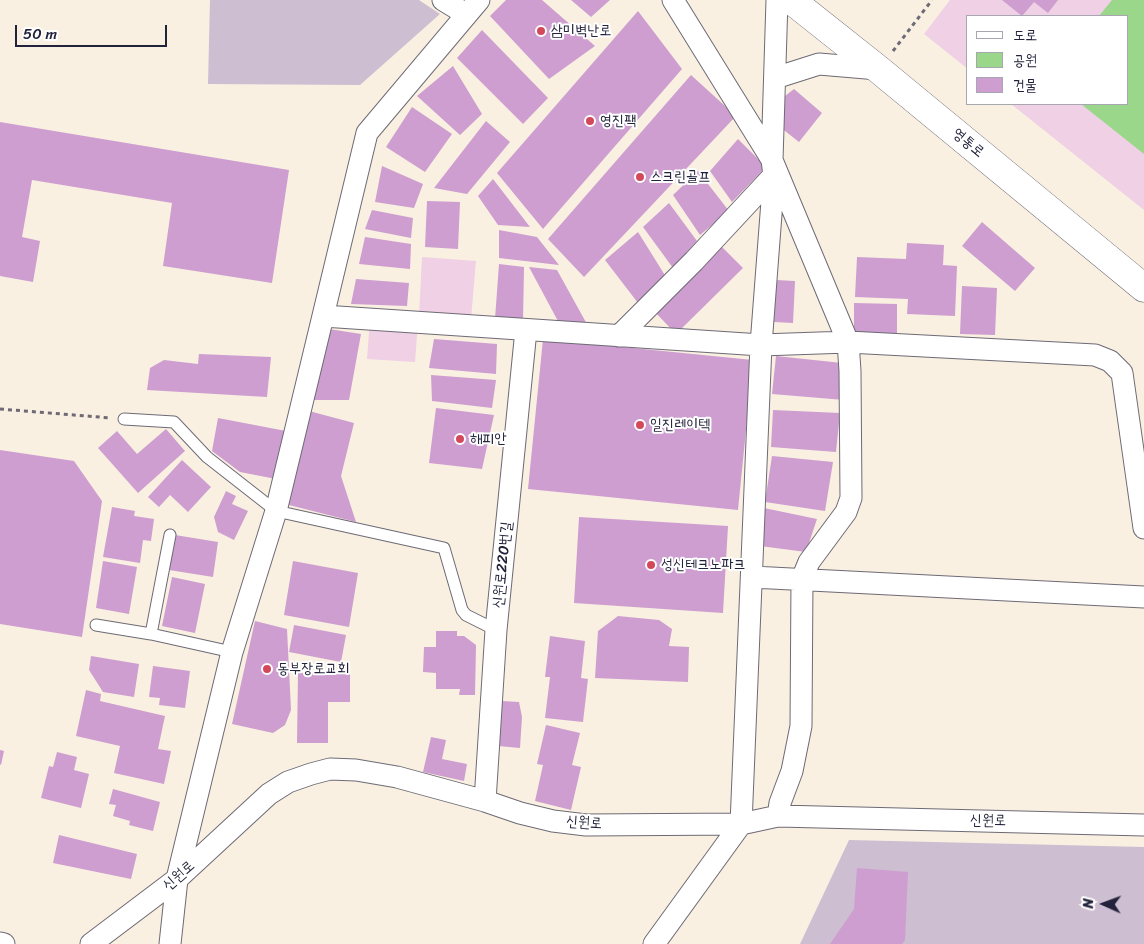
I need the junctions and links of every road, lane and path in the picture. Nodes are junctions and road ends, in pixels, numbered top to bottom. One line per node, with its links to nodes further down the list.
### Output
1 (443, 0): 6 (street)
2 (673, 0): 9 (street)
3 (778, 0): 8 (street)
4 (791, 0): 7 (street, 영통로)
5 (932, 0): 7 (path)
6 (473, 7): 11 (street)
7 (878, 69): 8 (street); 10 (street, 영통로)
8 (775, 78): 9 (street)
9 (773, 168): 13 (street); 14 (street); 15 (street)
10 (1144, 288)
11 (324, 316): 12 (street); 18 (street)
12 (526, 330): 13 (street); 25 (street, 신원로220번길)
13 (619, 336): 15 (street)
14 (848, 342): 15 (street); 19 (street); 22 (street)
15 (761, 345): 21 (street)
16 (0, 409): 17 (path)
17 (124, 419): 18 (lane)
18 (276, 511): 25 (lane); 27 (street)
19 (1144, 528)
20 (170, 535): 26 (lane)
21 (752, 577): 22 (street); 30 (street)
22 (802, 579): 23 (street); 29 (street)
23 (1144, 597)
24 (96, 624): 26 (lane)
25 (496, 630): 28 (street, 신원로220번길)
26 (151, 634): 27 (lane)
27 (232, 652): 32 (street)
28 (484, 801): 30 (street, 신원로); 32 (street, 신원로)
29 (778, 816): 30 (street, 신원로); 31 (street, 신원로)
30 (741, 824): 37 (street)
31 (1144, 825)
32 (178, 879): 35 (street, 신원로); 36 (street)
33 (0, 943): 34 (street)
34 (4, 944)
35 (91, 944)
36 (170, 944)
37 (654, 944)

